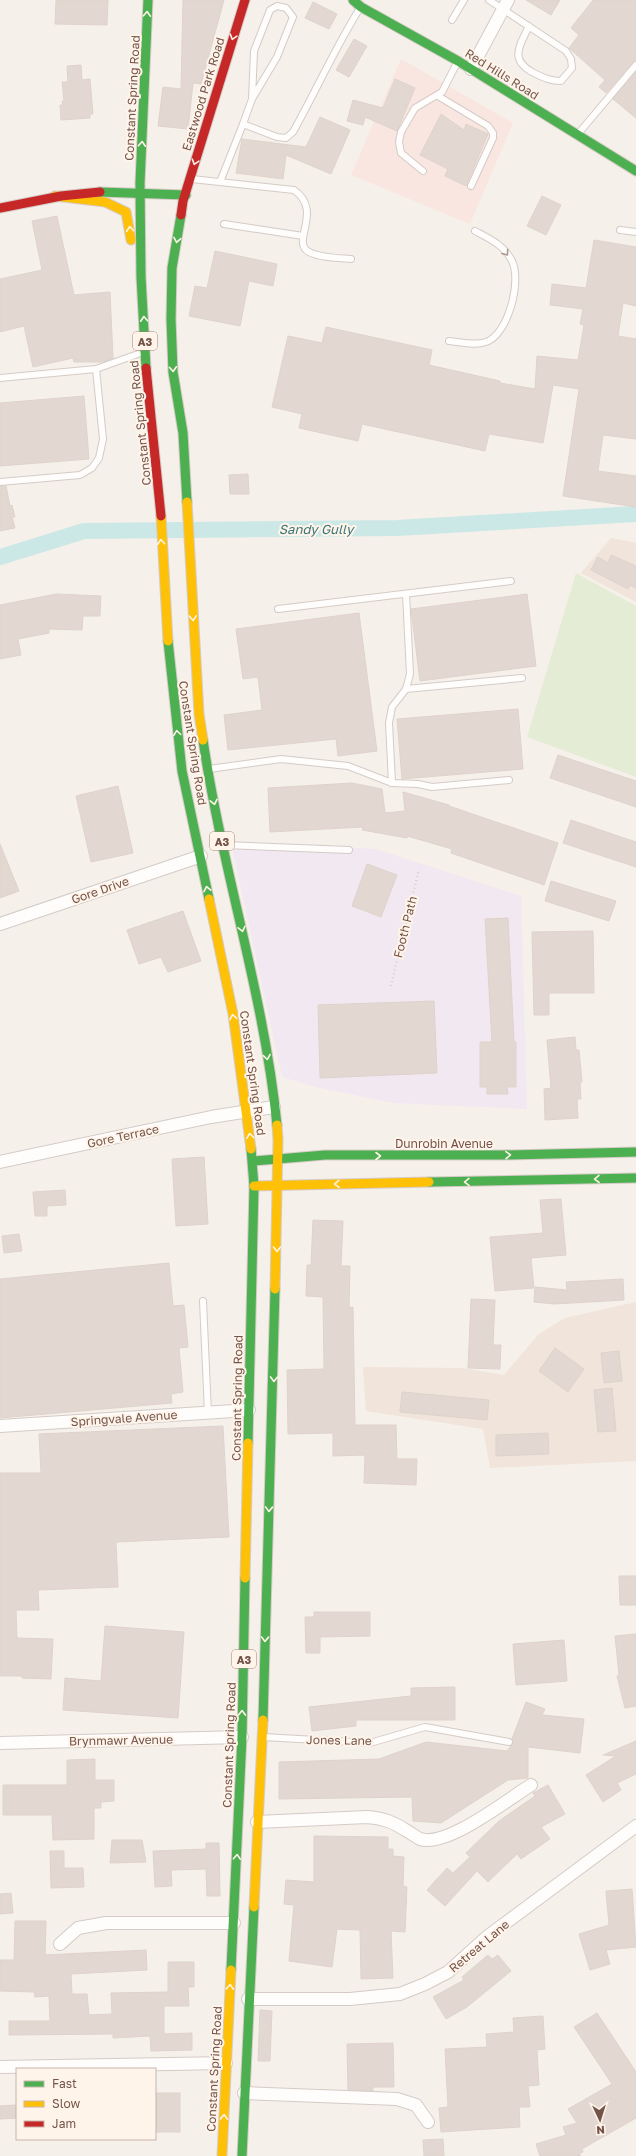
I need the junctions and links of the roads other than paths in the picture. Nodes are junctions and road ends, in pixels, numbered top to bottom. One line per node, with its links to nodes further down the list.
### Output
1 (148, 0): 22 (main road, Constant Spring Road / A3, one-way to 1)
2 (244, 0): 19 (main road, Eastwood Park Road / A3, one-way to 19)
3 (354, 0): 7 (main road, Red Hills Road)
4 (464, 0): 8 (lane)
5 (490, 0): 6 (lane)
6 (506, 5): 9 (lane); 12 (street)
7 (361, 7): 10 (main road, Red Hills Road); 15 (lane)
8 (452, 20)
9 (529, 26): 9 (lane)
10 (458, 61): 12 (main road, Red Hills Road); 13 (lane)
11 (636, 65): 16 (lane)
12 (471, 70): 16 (main road, Red Hills Road)
13 (438, 96): 17 (lane); 21 (lane)
14 (252, 98): 14 (lane); 15 (lane)
15 (243, 124): 20 (lane)
16 (577, 135): 18 (main road, Red Hills Road)
17 (423, 171)
18 (636, 171)
19 (190, 178): 20 (lane); 23 (main road, Eastwood Park Road / A3)
20 (220, 182): 30 (lane)
21 (471, 186)
22 (140, 192): 23 (main road); 24 (main road); 34 (main road, Constant Spring Road / A3, one-way to 22)
23 (186, 195): 43 (main road, Constant Spring Road / A3, one-way to 43)
24 (55, 196): 25 (main road); 33 (main road, one-way to 24)
25 (0, 208)
26 (224, 224): 30 (lane)
27 (620, 230): 29 (lane)
28 (475, 231): 32 (lane, one-way to 32)
29 (636, 232)
30 (303, 236): 31 (lane)
31 (351, 259)
32 (449, 340)
33 (138, 354): 34 (main road); 35 (lane)
34 (146, 362): 48 (main road, Constant Spring Road / A3, one-way to 34)
35 (96, 368): 36 (lane); 37 (lane)
36 (0, 378)
37 (0, 482)
38 (511, 581): 39 (lane)
39 (406, 594): 40 (lane); 42 (lane)
40 (278, 609)
41 (522, 678): 42 (lane)
42 (406, 689): 45 (lane)
43 (207, 769): 45 (lane); 46 (main road, Constant Spring Road / A3, one-way to 46)
44 (509, 780): 45 (lane)
45 (392, 783)
46 (223, 845): 47 (lane); 50 (main road, Constant Spring Road / A3, one-way to 50)
47 (349, 850)
48 (201, 856): 49 (street, Gore Drive); 51 (main road, Constant Spring Road / A3, one-way to 48)
49 (0, 924)
50 (274, 1107): 51 (street, Gore Terrace); 53 (main road, Constant Spring Road / A3)
51 (246, 1111): 54 (main road, Constant Spring Road / A3, one-way to 51); 55 (street, Gore Terrace)
52 (636, 1152): 53 (main road, Dunrobin Avenue, one-way to 52)
53 (278, 1160): 54 (main road, Dunrobin Avenue); 58 (main road, Constant Spring Road / A3)
54 (253, 1161): 57 (main road, Constant Spring Road / A3)
55 (0, 1162)
56 (636, 1178): 58 (main road, one-way to 58)
57 (254, 1186): 58 (main road); 60 (main road, Constant Spring Road / A3)
58 (278, 1186): 64 (main road, Constant Spring Road / A3, one-way to 64)
59 (202, 1301): 61 (lane)
60 (249, 1410): 61 (street, Springvale Avenue); 63 (main road, Constant Spring Road / A3, one-way to 60)
61 (208, 1413): 62 (street, Springvale Avenue)
62 (0, 1426)
63 (242, 1737): 66 (street, Brynmawr Avenue); 70 (main road, Constant Spring Road / A3, one-way to 63)
64 (262, 1737): 65 (lane, Jones Lane); 68 (main road, Constant Spring Road / A3)
65 (510, 1742)
66 (0, 1743)
67 (531, 1785): 68 (street)
68 (257, 1822): 72 (main road, Constant Spring Road / A3)
69 (636, 1826): 72 (street, Retreat Lane)
70 (234, 1923): 71 (street); 73 (main road, Constant Spring Road / A3, one-way to 70)
71 (60, 1944)
72 (248, 1999): 75 (main road, Constant Spring Road / A3)
73 (226, 2063): 74 (street); 77 (main road, Constant Spring Road / A3, one-way to 73)
74 (0, 2067)
75 (244, 2093): 76 (street); 78 (main road, Constant Spring Road / A3)
76 (428, 2122)
77 (222, 2156)
78 (242, 2156)

